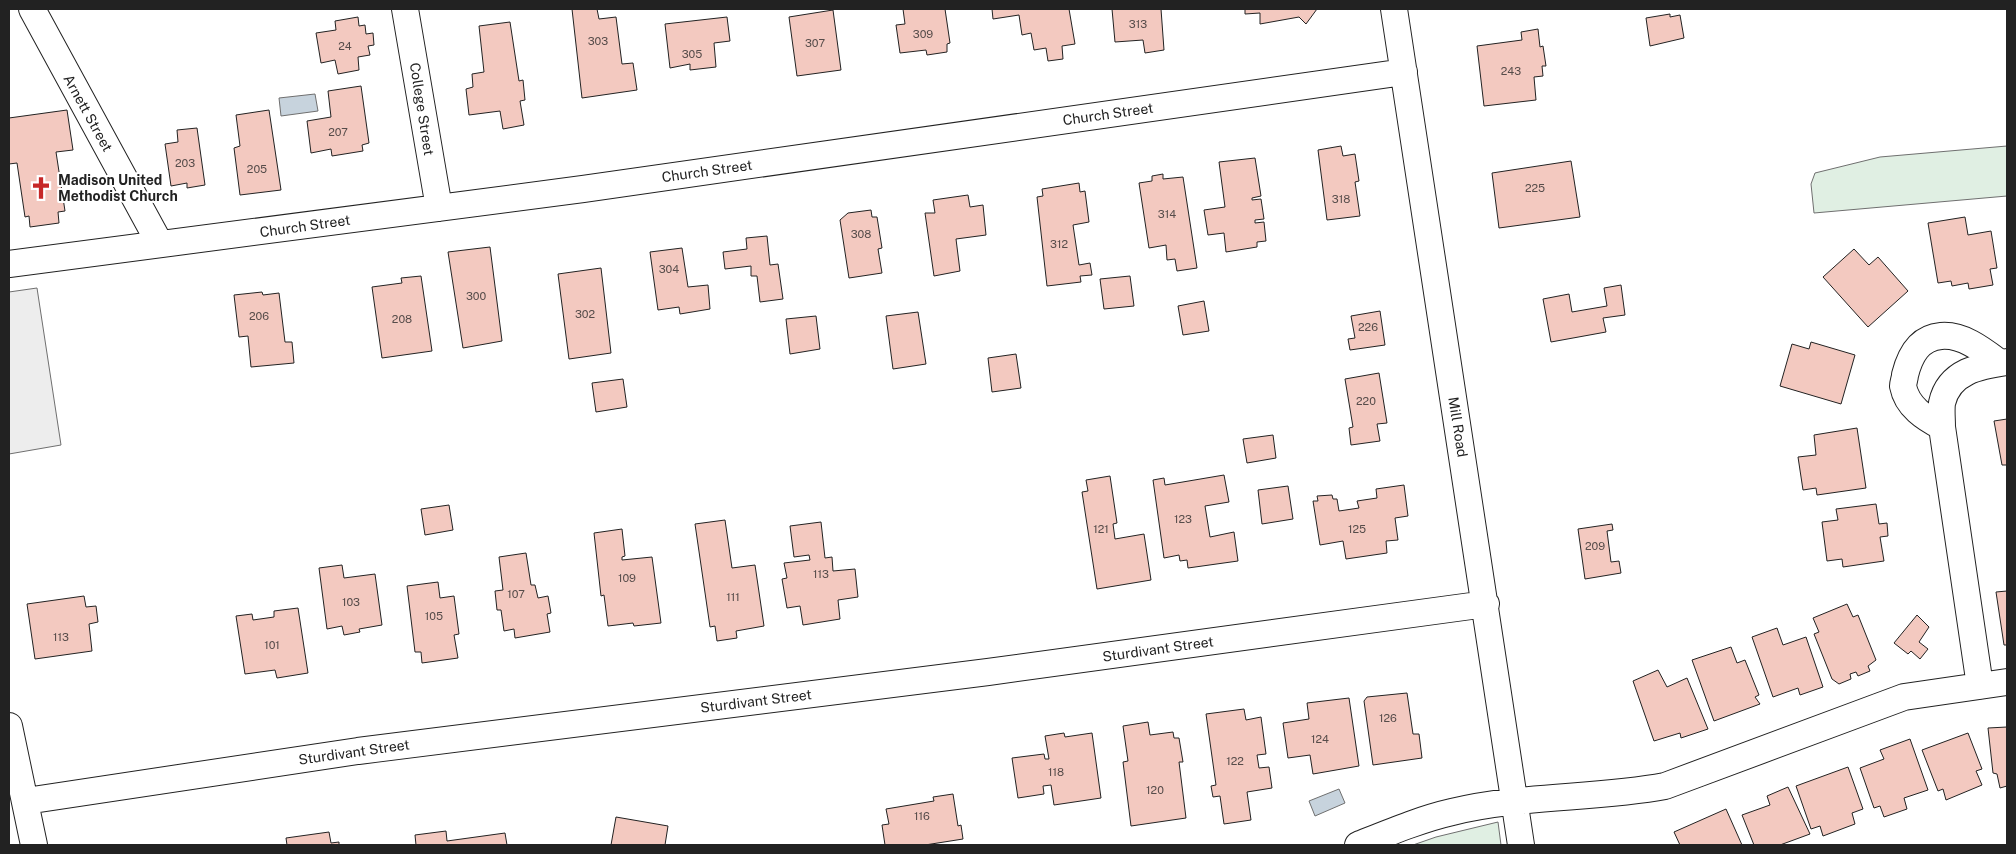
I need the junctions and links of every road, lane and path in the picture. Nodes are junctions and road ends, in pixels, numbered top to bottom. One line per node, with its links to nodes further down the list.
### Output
1 (32, 9): 6 (street, Arnett Street)
2 (405, 9): 5 (street, College Street)
3 (1394, 9): 4 (street, Mill Road)
4 (1404, 72): 5 (street, Church Street); 10 (street, Mill Road)
5 (438, 208): 6 (street, Church Street)
6 (160, 244): 7 (street, Church Street)
7 (9, 264)
8 (2004, 362): 9 (street); 9 (street)
9 (1942, 427): 12 (street)
10 (1486, 604): 14 (street, Sturdivant Street); 15 (street, Mill Road)
11 (2007, 682): 12 (street)
12 (1980, 686): 15 (street)
13 (9, 726): 14 (street)
14 (26, 800): 16 (street)
15 (1514, 802): 17 (street); 18 (street, Mill Road)
16 (34, 845)
17 (1358, 845)
18 (1521, 845)

